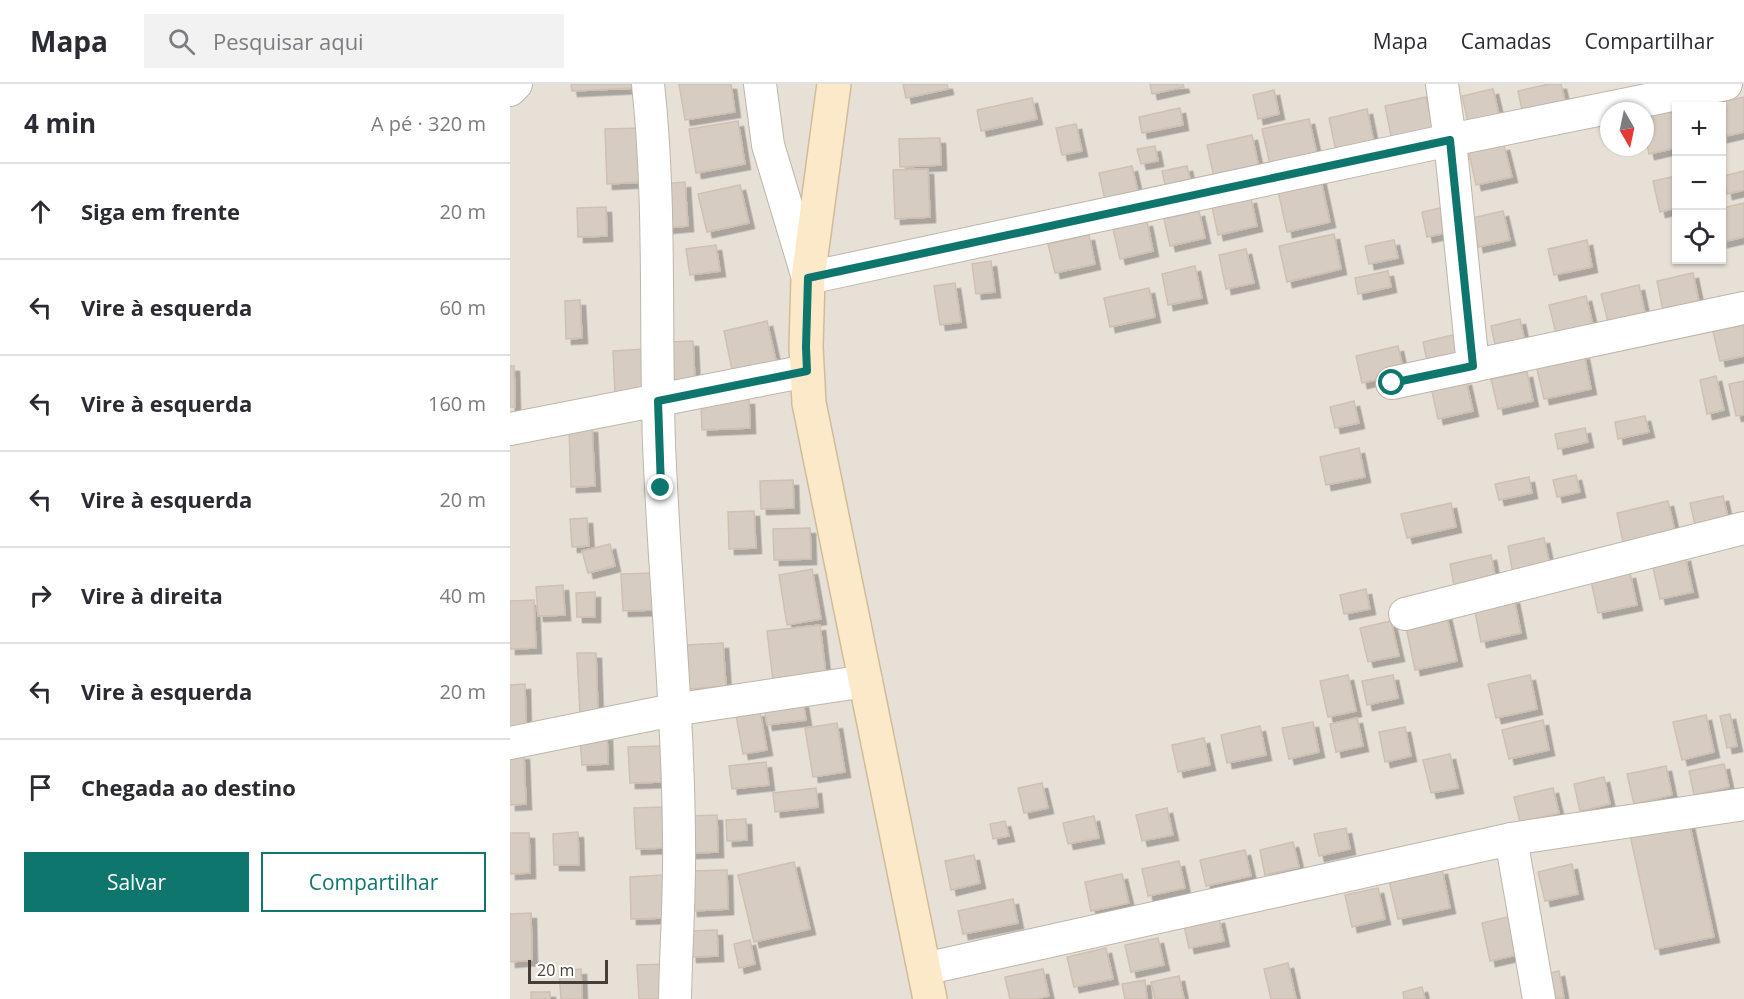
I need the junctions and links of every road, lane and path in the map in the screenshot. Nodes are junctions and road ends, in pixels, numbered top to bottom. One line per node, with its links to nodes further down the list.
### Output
1 (516, 84): 7 (street)
2 (648, 84): 14 (street)
3 (760, 84): 9 (street)
4 (834, 84): 9 (main road)
5 (1442, 84): 8 (street)
6 (1726, 84): 8 (street)
7 (510, 90)
8 (1450, 140): 9 (street); 11 (street)
9 (808, 278): 12 (main road)
10 (1744, 308): 11 (street)
11 (1473, 366): 13 (street)
12 (807, 371): 14 (street); 18 (main road)
13 (1392, 383)
14 (658, 401): 15 (street); 19 (street)
15 (510, 429)
16 (1744, 528): 17 (street)
17 (1405, 614)
18 (866, 681): 19 (street); 23 (main road)
19 (674, 710): 20 (street); 24 (street)
20 (510, 743)
21 (1744, 804): 22 (street)
22 (1511, 839): 23 (street); 25 (street)
23 (927, 984)
24 (675, 999)
25 (1539, 999)

